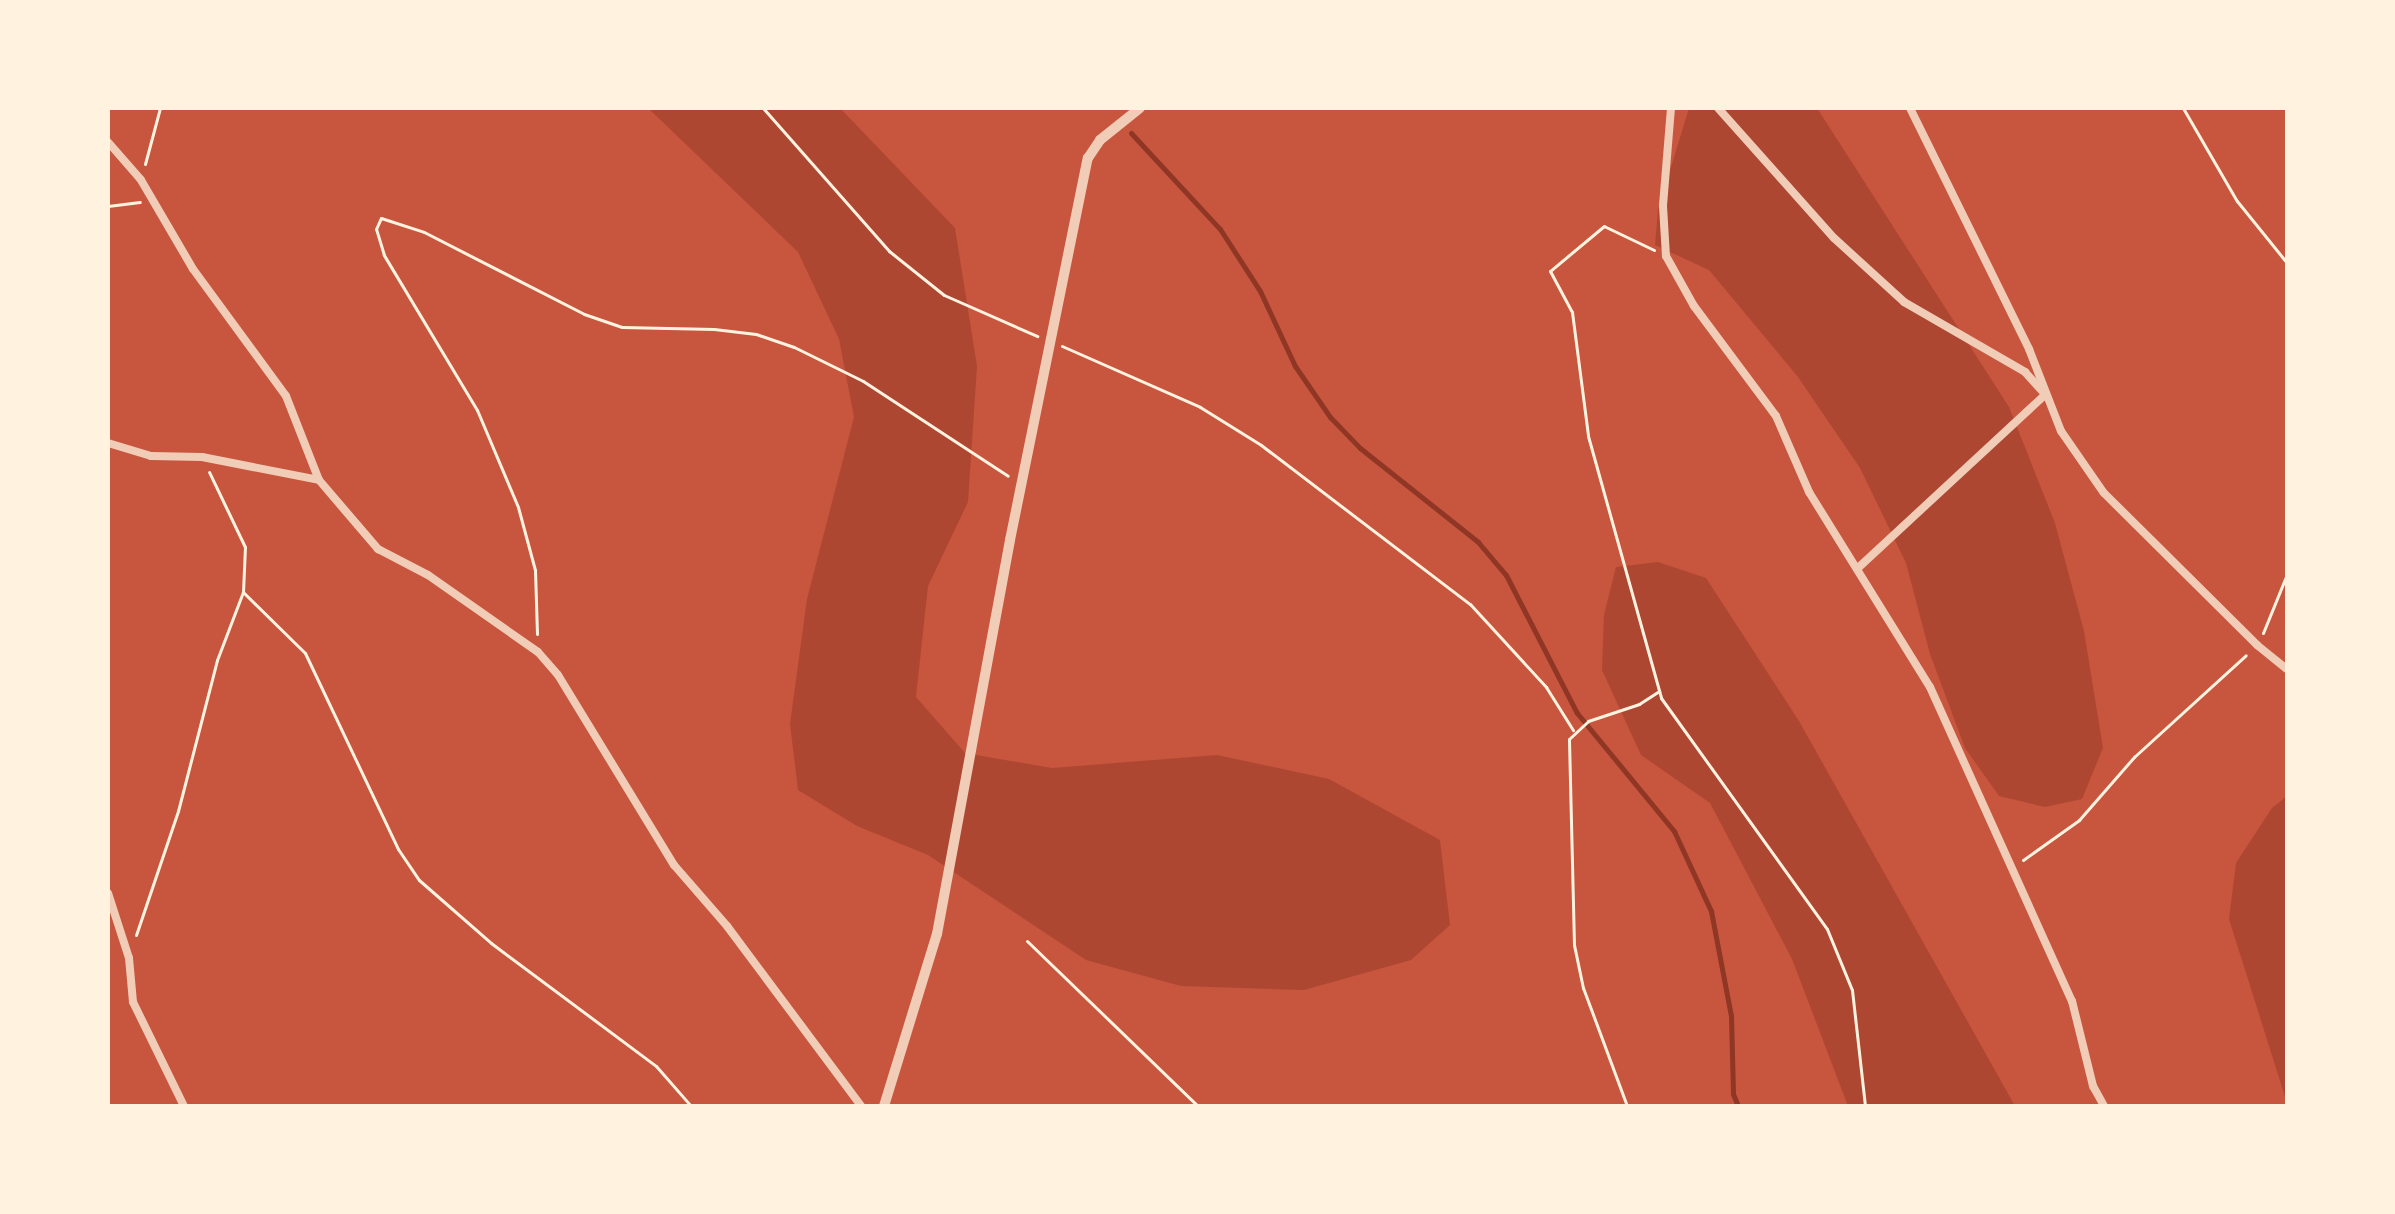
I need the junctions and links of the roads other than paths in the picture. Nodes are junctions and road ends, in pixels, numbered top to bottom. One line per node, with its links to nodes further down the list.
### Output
1 (1140, 108): 14 (street)
2 (1671, 108): 9 (street)
3 (1718, 108): 6 (street)
4 (1910, 108): 6 (street)
5 (108, 142): 8 (street)
6 (2045, 395): 9 (street); 10 (street)
7 (108, 443): 8 (street)
8 (319, 480): 13 (street)
9 (1858, 568): 15 (street)
10 (2287, 669)
11 (108, 893): 12 (street)
12 (184, 1106)
13 (861, 1106)
14 (884, 1106)
15 (2104, 1106)

